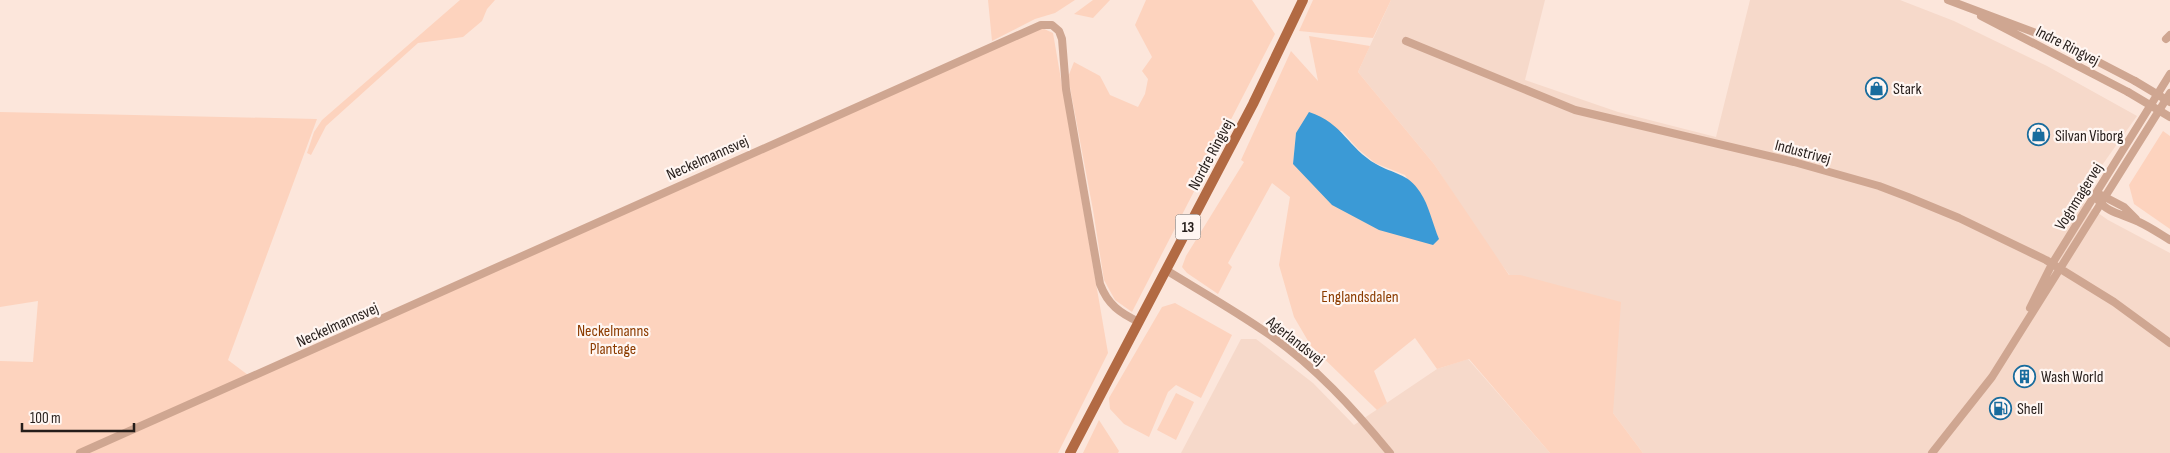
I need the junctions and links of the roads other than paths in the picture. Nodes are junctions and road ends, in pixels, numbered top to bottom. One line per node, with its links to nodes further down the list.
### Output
1 (1303, 0): 14 (main road, Nordre Ringvej / 13)
2 (1950, 1): 6 (street, Indre Ringvej, bridge); 7 (street, Indre Ringvej, bridge)
3 (1406, 41): 13 (street, Industrivej)
4 (2170, 74): 8 (street, Vognmagervej)
5 (2170, 93): 9 (street, Vognmagervej)
6 (2170, 102)
7 (2170, 117)
8 (2095, 194): 9 (street); 10 (street); 13 (street, Vognmagervej)
9 (2105, 196): 10 (street, Vognmagervej); 11 (street)
10 (2101, 204): 11 (street); 15 (street, Vognmagervej)
11 (2138, 221): 12 (street)
12 (2170, 240)
13 (2052, 264): 15 (street, Industrivej); 17 (street, Vognmagervej)
14 (1166, 270): 16 (main road, Nordre Ringvej / 13); 21 (street, Agerlandsvej)
15 (2060, 270): 17 (street, Vognmagervej); 18 (street, Industrivej)
16 (1139, 322): 19 (street, Neckelmannsvej); 20 (main road, Nordre Ringvej / 13)
17 (2016, 337): 22 (street, Vognmagervej)
18 (2170, 343)
19 (80, 453)
20 (1070, 453)
21 (1390, 453)
22 (1932, 453)

